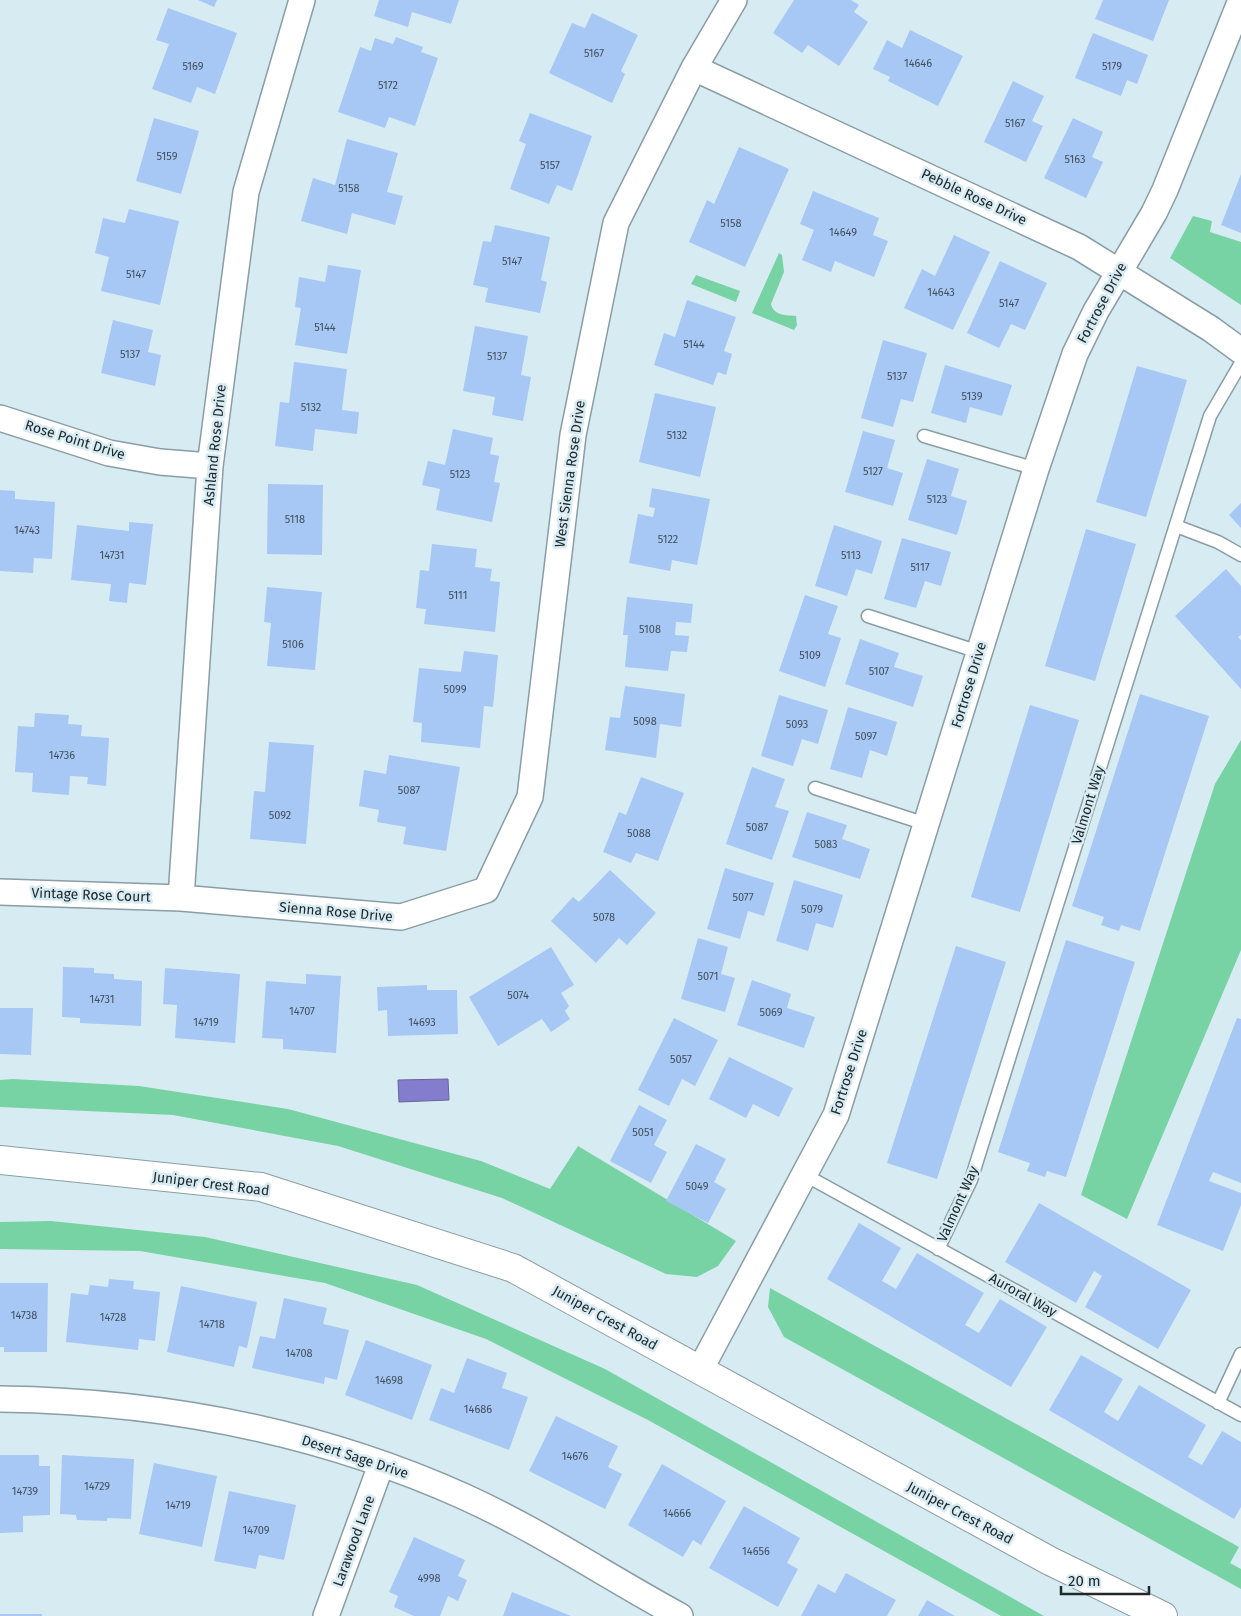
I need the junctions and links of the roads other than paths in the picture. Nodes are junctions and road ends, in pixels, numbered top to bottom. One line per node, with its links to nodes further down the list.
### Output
1 (302, 0): 10 (street, Ashland Rose Drive)
2 (734, 0): 4 (street, West Sienna Rose Drive)
3 (1241, 0): 5 (street, Fortrose Drive)
4 (694, 68): 5 (street, Pebble Rose Drive); 18 (street, West Sienna Rose Drive)
5 (1119, 270): 6 (street, Pebble Rose Drive); 11 (street, Fortrose Drive)
6 (1241, 351)
7 (1241, 363): 12 (lane, Valmont Way)
8 (0, 418): 10 (street, Rose Point Drive)
9 (924, 436): 11 (lane)
10 (210, 466): 20 (street, Ashland Rose Drive)
11 (1036, 469): 15 (street, Fortrose Drive)
12 (1176, 526): 13 (lane); 23 (lane, Valmont Way)
13 (1241, 555)
14 (868, 616): 15 (lane)
15 (979, 652): 17 (street, Fortrose Drive)
16 (815, 788): 17 (lane)
17 (926, 824): 22 (street, Fortrose Drive)
18 (486, 890): 20 (street, Sienna Rose Drive)
19 (0, 892): 20 (street, Vintage Rose Court)
20 (181, 898)
21 (0, 1160): 25 (street, Juniper Crest Road)
22 (805, 1175): 23 (lane, Auroral Way); 25 (street, Fortrose Drive)
23 (938, 1249): 27 (lane, Auroral Way)
24 (1241, 1354): 27 (lane)
25 (700, 1370): 33 (street, Juniper Crest Road)
26 (0, 1399): 29 (street, Desert Sage Drive)
27 (1218, 1403): 28 (lane, Auroral Way)
28 (1241, 1415)
29 (381, 1465): 30 (street, Desert Sage Drive); 31 (street, Larawood Lane)
30 (642, 1607): 32 (street, Desert Sage Drive)
31 (326, 1616)
32 (680, 1616)
33 (1163, 1616)

